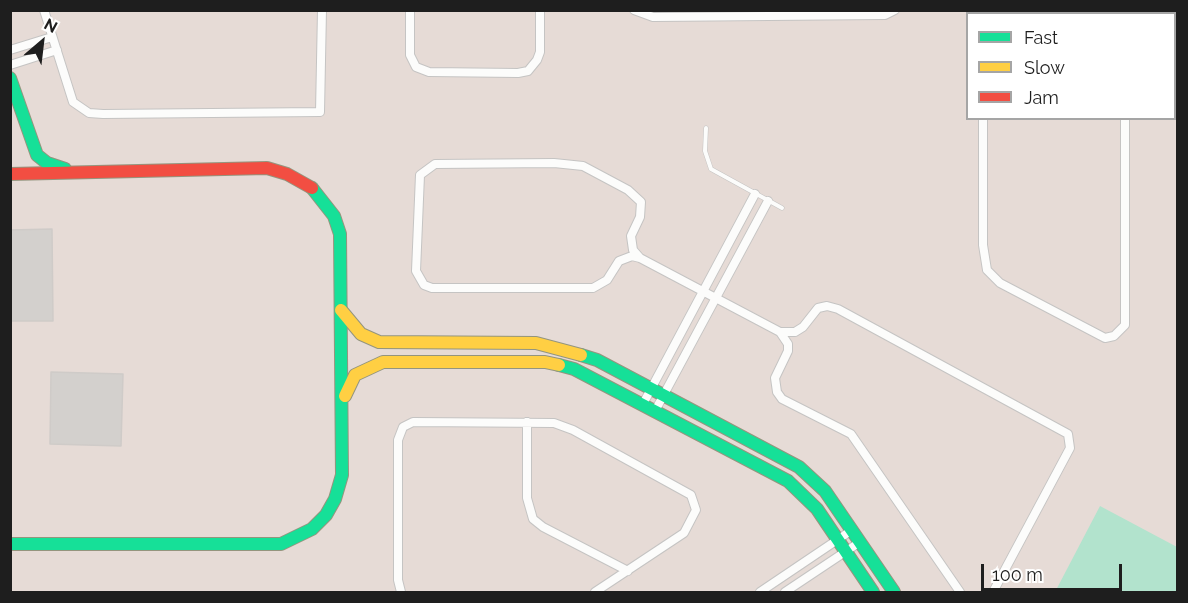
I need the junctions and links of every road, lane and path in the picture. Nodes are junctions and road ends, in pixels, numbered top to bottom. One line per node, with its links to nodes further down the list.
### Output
1 (44, 10): 7 (street)
2 (322, 10): 9 (street)
3 (410, 10): 4 (street)
4 (540, 10)
5 (634, 10): 6 (street)
6 (895, 10)
7 (52, 37): 8 (street); 9 (street)
8 (10, 50)
9 (57, 51): 10 (street)
10 (10, 65)
11 (10, 78): 15 (street)
12 (983, 120): 13 (street)
13 (1125, 120)
14 (706, 128): 17 (lane)
15 (84, 172): 16 (street); 23 (street)
16 (10, 174)
17 (755, 194): 18 (lane); 21 (street)
18 (768, 201): 19 (lane); 22 (street)
19 (782, 208)
20 (640, 258): 20 (street); 21 (street)
21 (704, 291): 22 (street); 25 (street)
22 (716, 298): 24 (street); 26 (street)
23 (341, 310): 25 (street); 28 (street)
24 (780, 332): 43 (street); 44 (street)
25 (652, 389): 26 (street); 27 (street)
26 (664, 395): 29 (street); 31 (street)
27 (644, 404): 28 (street); 29 (street)
28 (342, 406): 34 (street)
29 (655, 411): 32 (street)
30 (527, 422): 36 (street); 36 (street); 38 (street)
31 (852, 530): 32 (street); 33 (street)
32 (837, 540): 35 (street); 39 (street)
33 (860, 542): 35 (street); 42 (street)
34 (12, 546)
35 (846, 552): 40 (street); 41 (street)
36 (628, 571): 37 (street)
37 (599, 591)
38 (401, 592)
39 (760, 592)
40 (785, 592)
41 (873, 592)
42 (894, 592)
43 (960, 592)
44 (993, 592)

